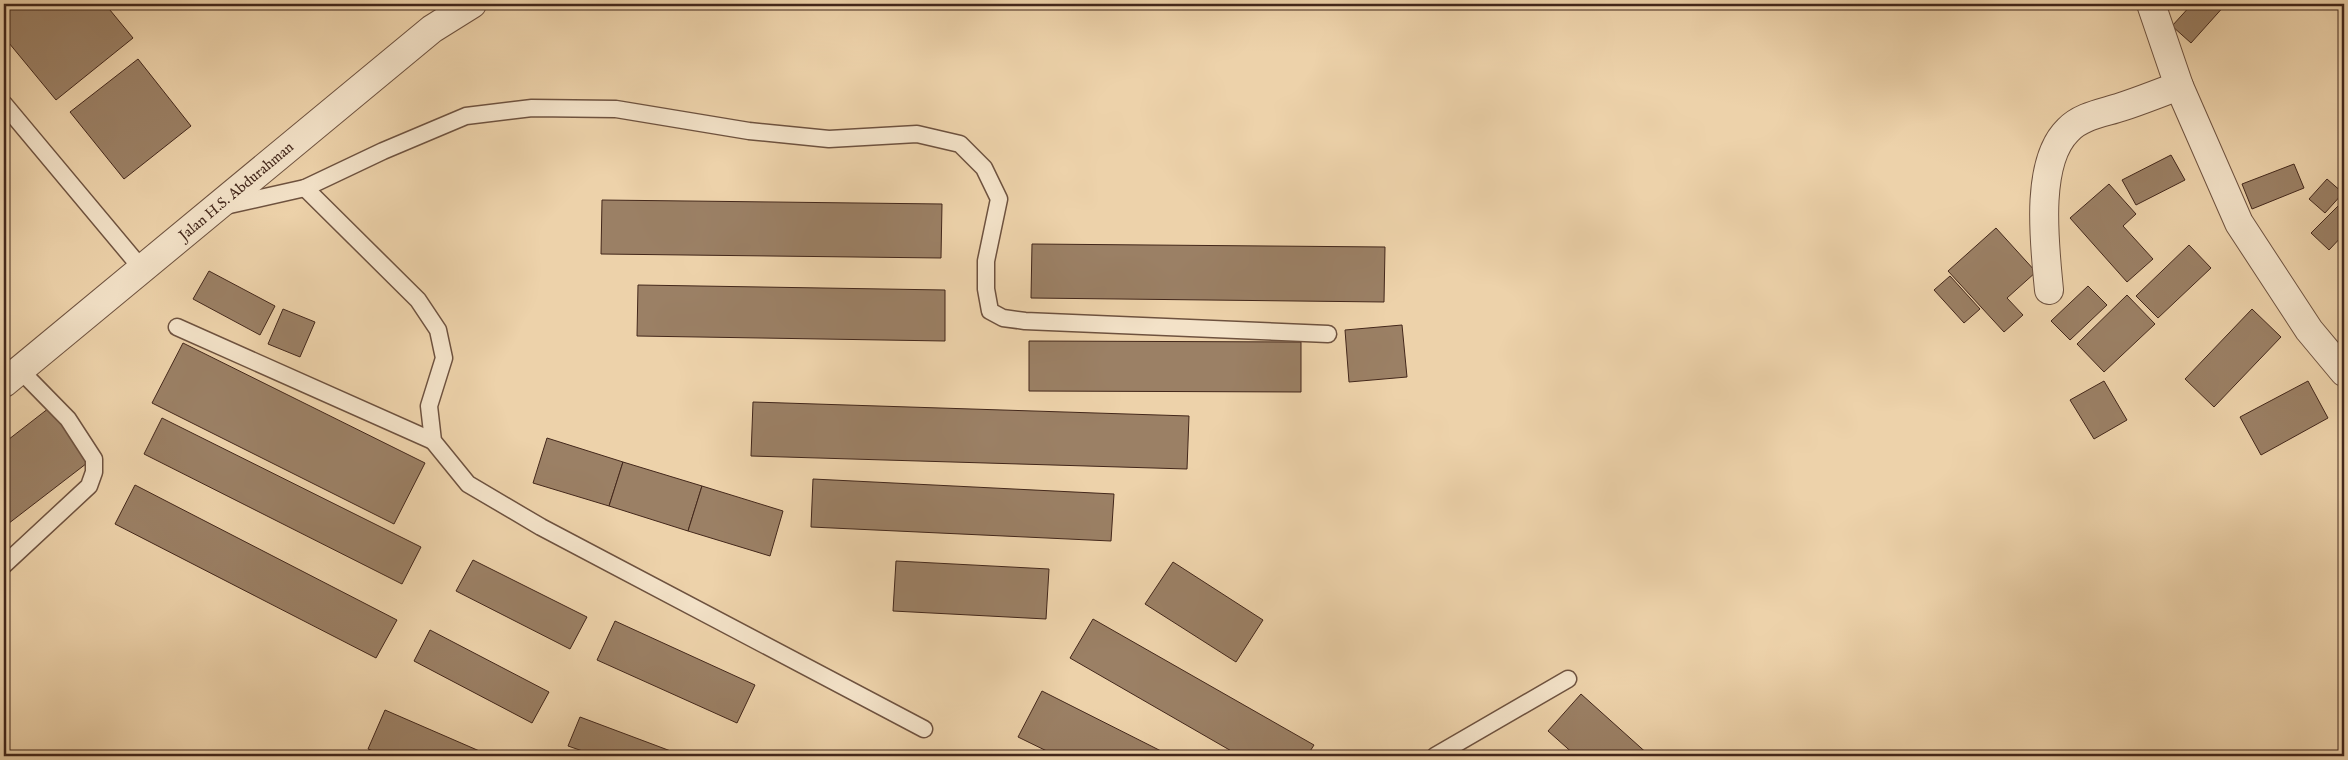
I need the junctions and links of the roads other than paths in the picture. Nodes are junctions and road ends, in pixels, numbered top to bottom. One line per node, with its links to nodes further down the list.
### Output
1 (472, 4): 6 (street, Jalan H.S. Abdurahman)
2 (2151, 4): 3 (street)
3 (2178, 86): 8 (street); 11 (street)
4 (4, 104): 7 (lane)
5 (305, 188): 6 (lane); 10 (lane); 13 (lane)
6 (215, 208): 7 (street, Jalan H.S. Abdurahman)
7 (142, 269): 12 (street, Jalan H.S. Abdurahman)
8 (2049, 290)
9 (178, 327): 13 (lane)
10 (1328, 334)
11 (2344, 372)
12 (12, 376): 14 (lane)
13 (433, 441): 16 (lane)
14 (4, 565)
15 (1568, 679): 17 (lane)
16 (924, 729)
17 (1435, 756)

